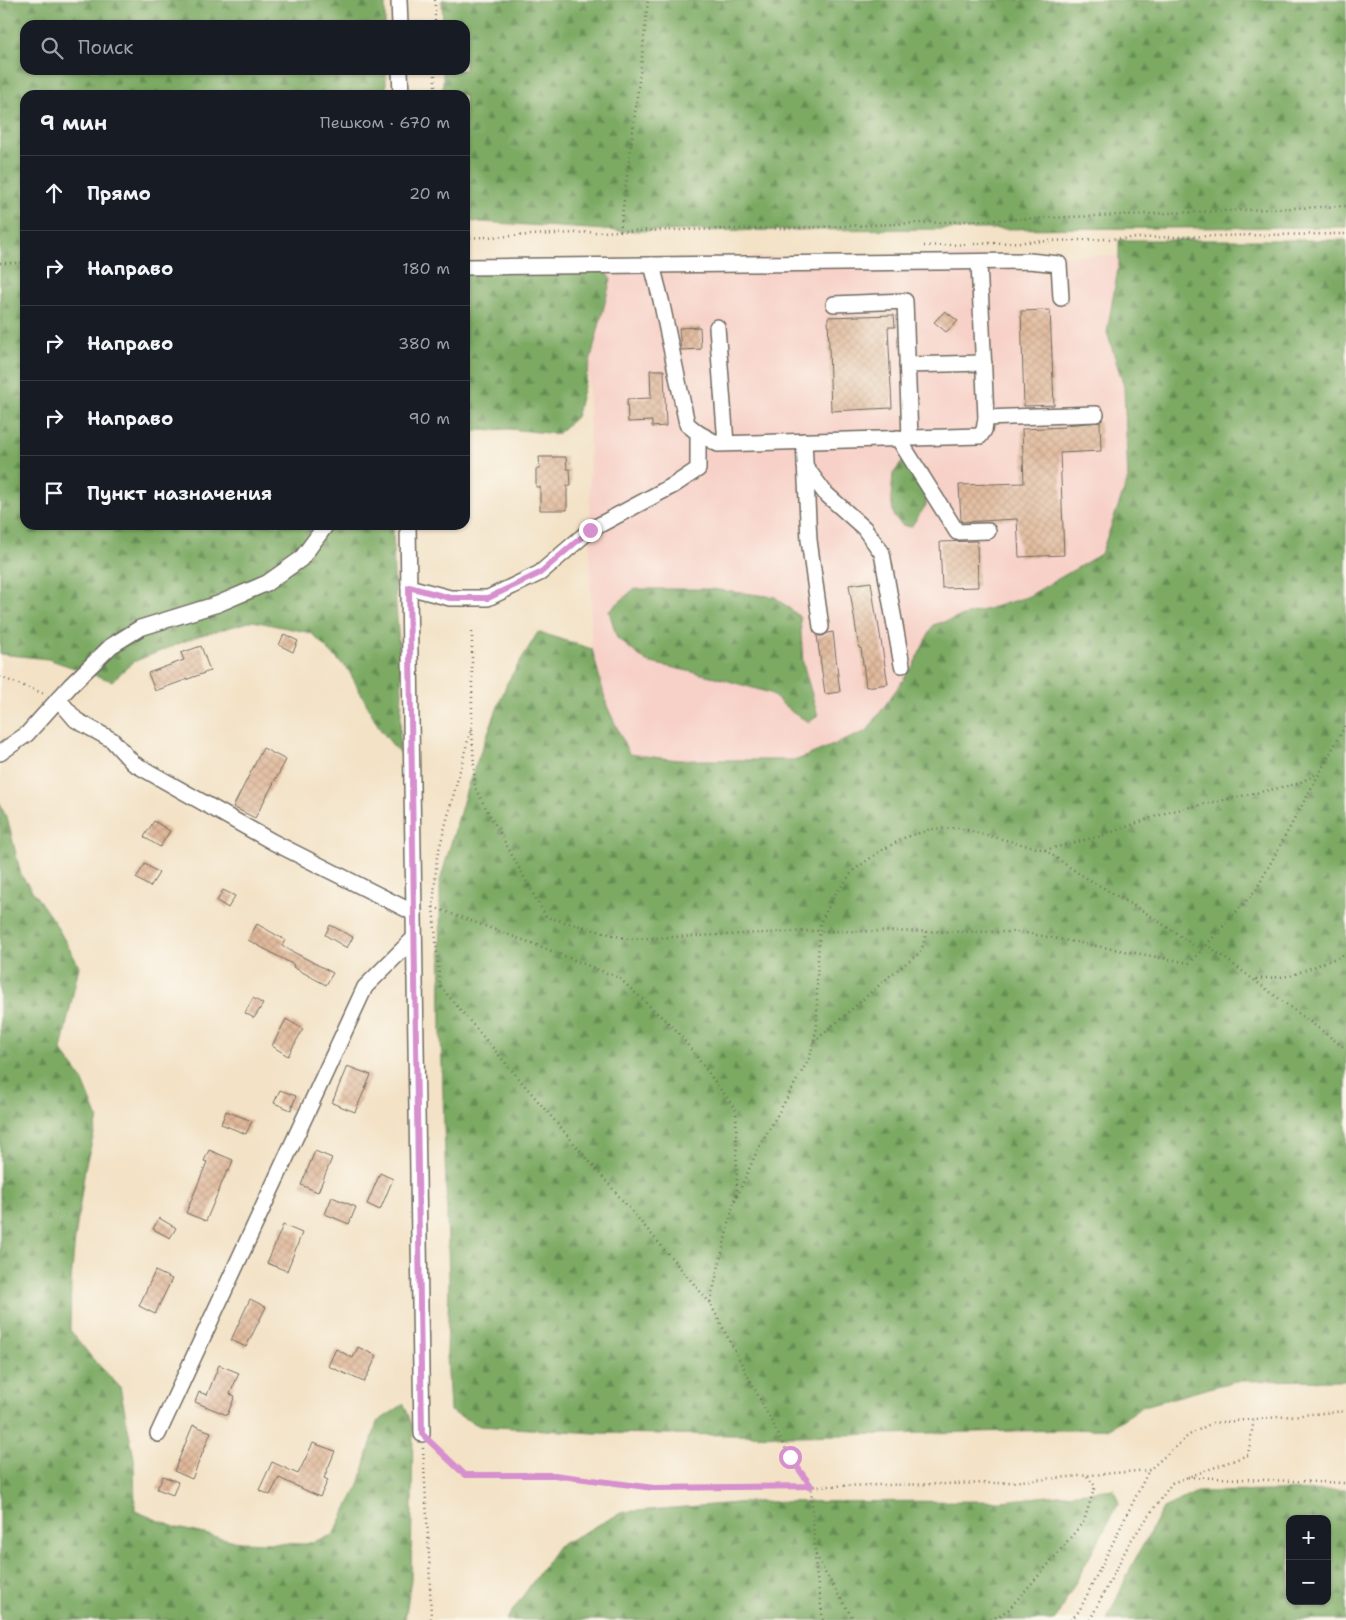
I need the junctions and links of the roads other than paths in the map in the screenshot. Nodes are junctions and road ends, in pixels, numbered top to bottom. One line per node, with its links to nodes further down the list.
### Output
1 (399, 0): 2 (street)
2 (400, 20)
3 (400, 75): 4 (street)
4 (401, 90)
5 (979, 262): 6 (street); 8 (street); 11 (street)
6 (652, 265): 7 (street); 15 (street)
7 (470, 266)
8 (1061, 298)
9 (834, 304): 12 (street)
10 (716, 327): 18 (street)
11 (984, 364): 12 (street); 14 (street)
12 (907, 365): 16 (street)
13 (1096, 414): 14 (street)
14 (986, 418): 16 (street)
15 (698, 434): 18 (street); 23 (street)
16 (904, 438): 17 (street); 22 (street)
17 (804, 441): 18 (street); 19 (street)
18 (726, 443)
19 (805, 466): 24 (street); 25 (street)
20 (322, 530): 26 (street)
21 (408, 530): 23 (street)
22 (988, 531)
23 (409, 587): 28 (street)
24 (821, 627)
25 (902, 665)
26 (58, 699): 27 (street); 28 (street)
27 (0, 753)
28 (414, 913): 29 (street)
29 (414, 938): 30 (street); 31 (street)
30 (158, 1434)
31 (422, 1434)

